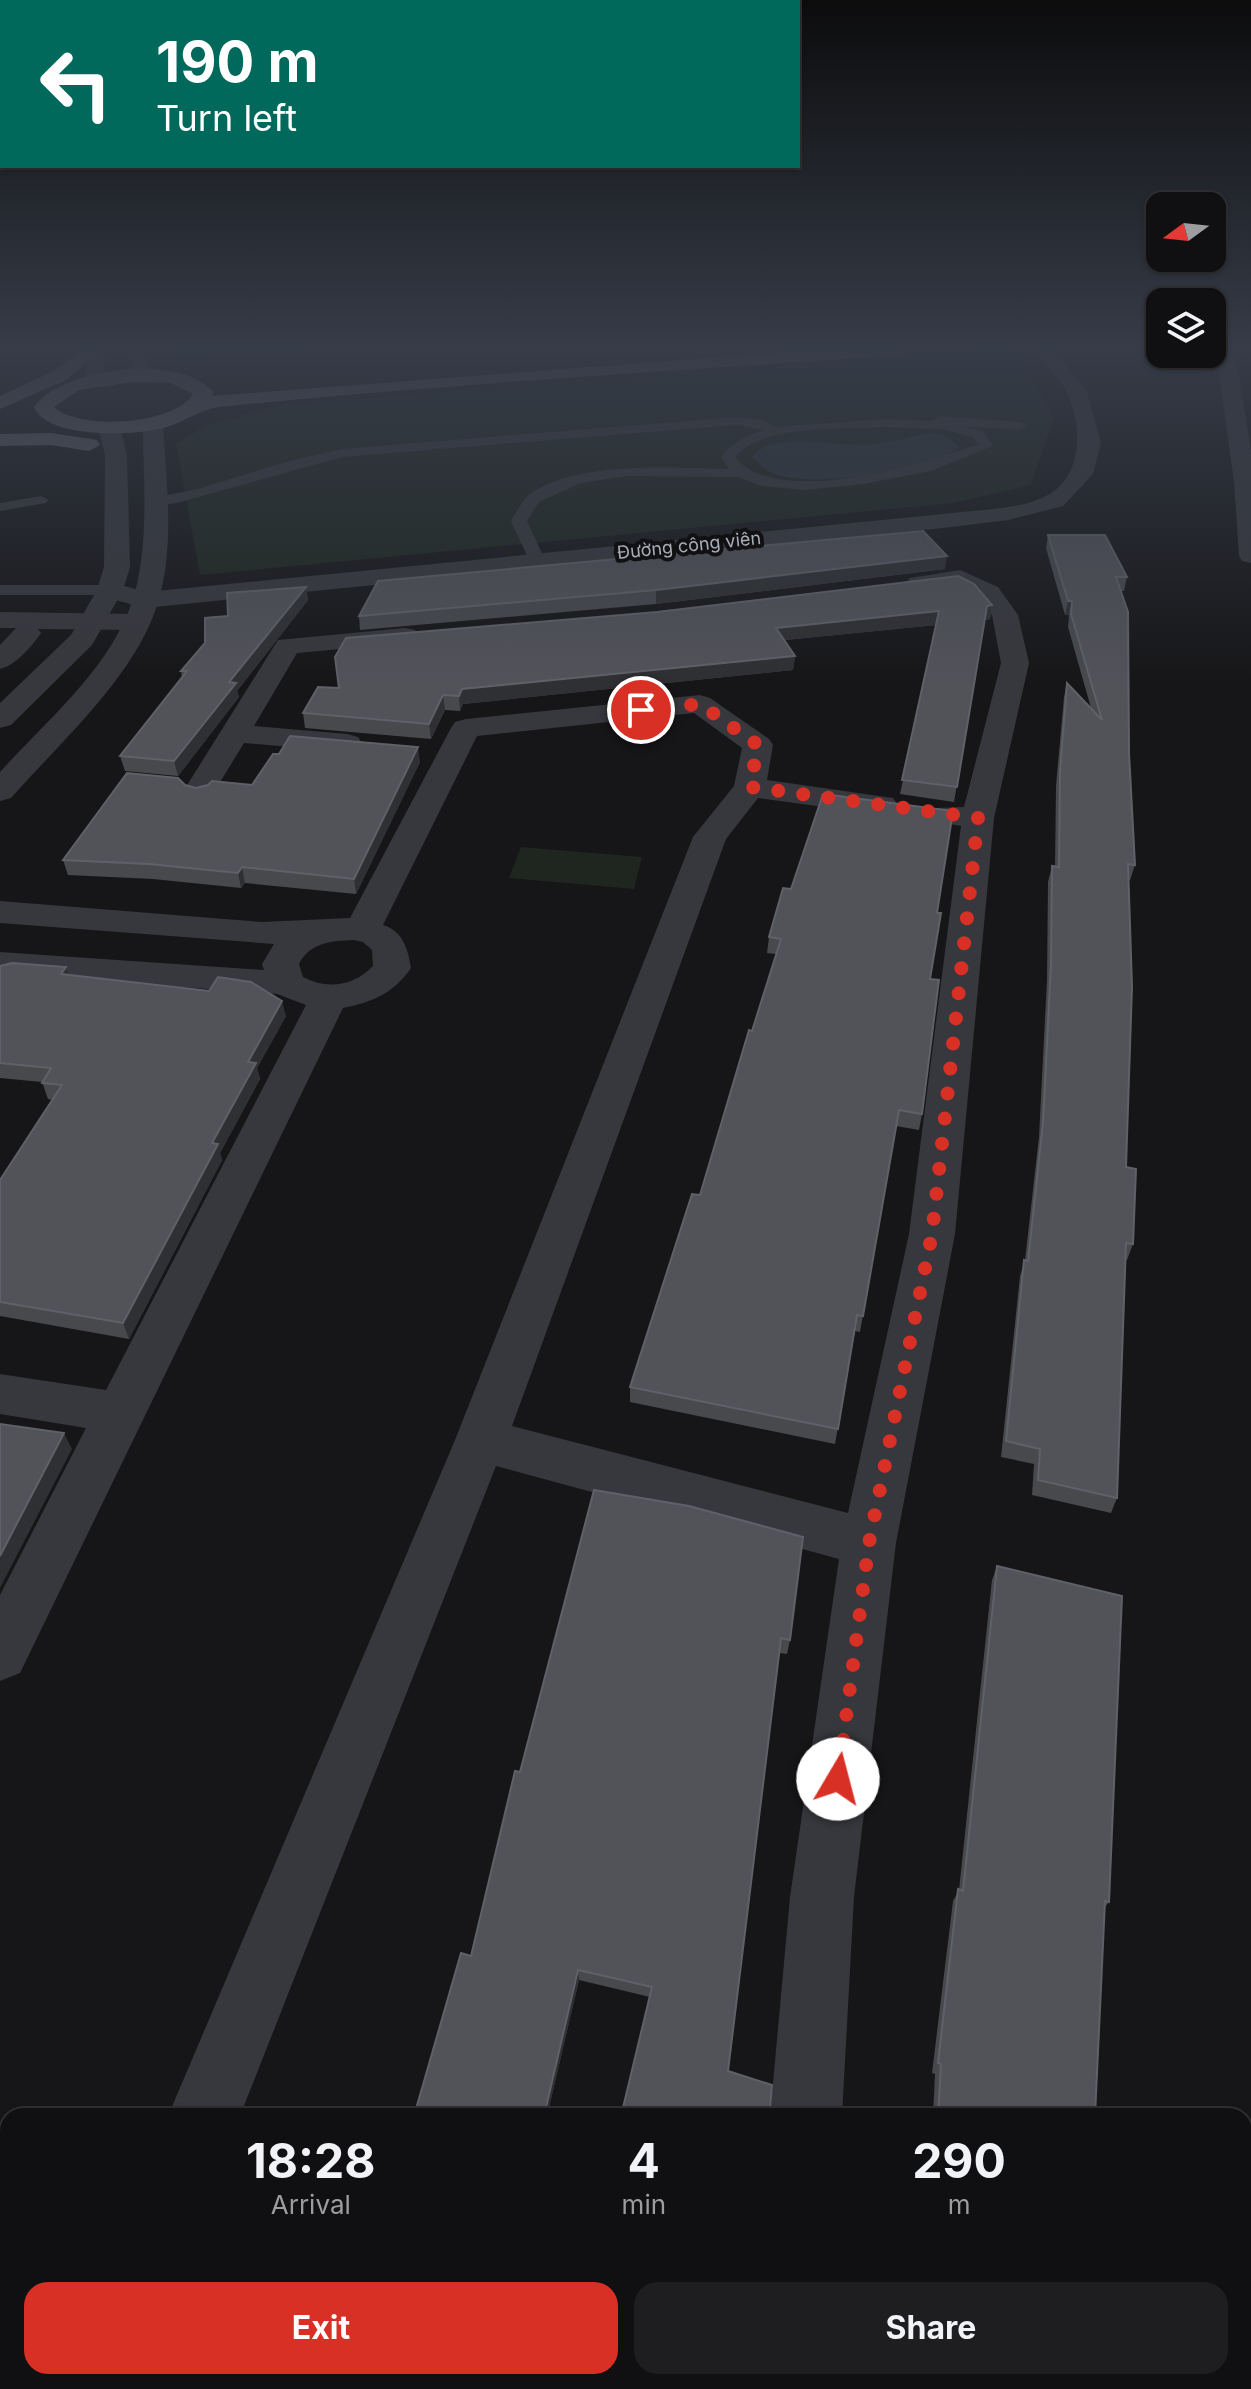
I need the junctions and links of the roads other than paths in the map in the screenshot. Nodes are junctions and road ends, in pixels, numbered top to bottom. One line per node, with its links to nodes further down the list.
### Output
1 (116, 460): 18 (street)
2 (154, 460): 12 (street)
3 (307, 460): 12 (lane)
4 (607, 460): 9 (lane)
5 (731, 460): 10 (lane)
6 (948, 460): 10 (lane)
7 (1085, 460): 15 (street, Đường công viên)
8 (1242, 460): 14 (street)
9 (628, 472): 10 (lane); 15 (lane)
10 (740, 473)
11 (41, 500): 13 (lane)
12 (153, 502): 19 (street)
13 (0, 507)
14 (1251, 556)
15 (537, 560): 19 (street, Đường công viên)
16 (899, 586): 31 (street)
17 (0, 590): 18 (lane)
18 (110, 590): 19 (street); 21 (street)
19 (140, 611): 21 (street, Đường công viên); 30 (street)
20 (0, 620): 21 (street, Đường công viên)
21 (92, 622): 25 (street)
22 (27, 633): 24 (street)
23 (426, 634): 26 (street)
24 (0, 661)
25 (0, 719)
26 (235, 733): 27 (street); 29 (street)
27 (375, 746)
28 (750, 787): 31 (street); 33 (street); 39 (street)
29 (200, 790)
30 (0, 791)
31 (978, 818): 40 (street)
32 (0, 912): 34 (street)
33 (362, 930): 34 (street); 36 (street)
34 (318, 932): 36 (street)
35 (0, 963): 36 (street)
36 (308, 990): 38 (street)
37 (0, 1394): 38 (street)
38 (120, 1413): 41 (street)
39 (481, 1440): 40 (street); 42 (street)
40 (869, 1543): 43 (street)
41 (0, 1654)
42 (207, 2108)
43 (807, 2108)

